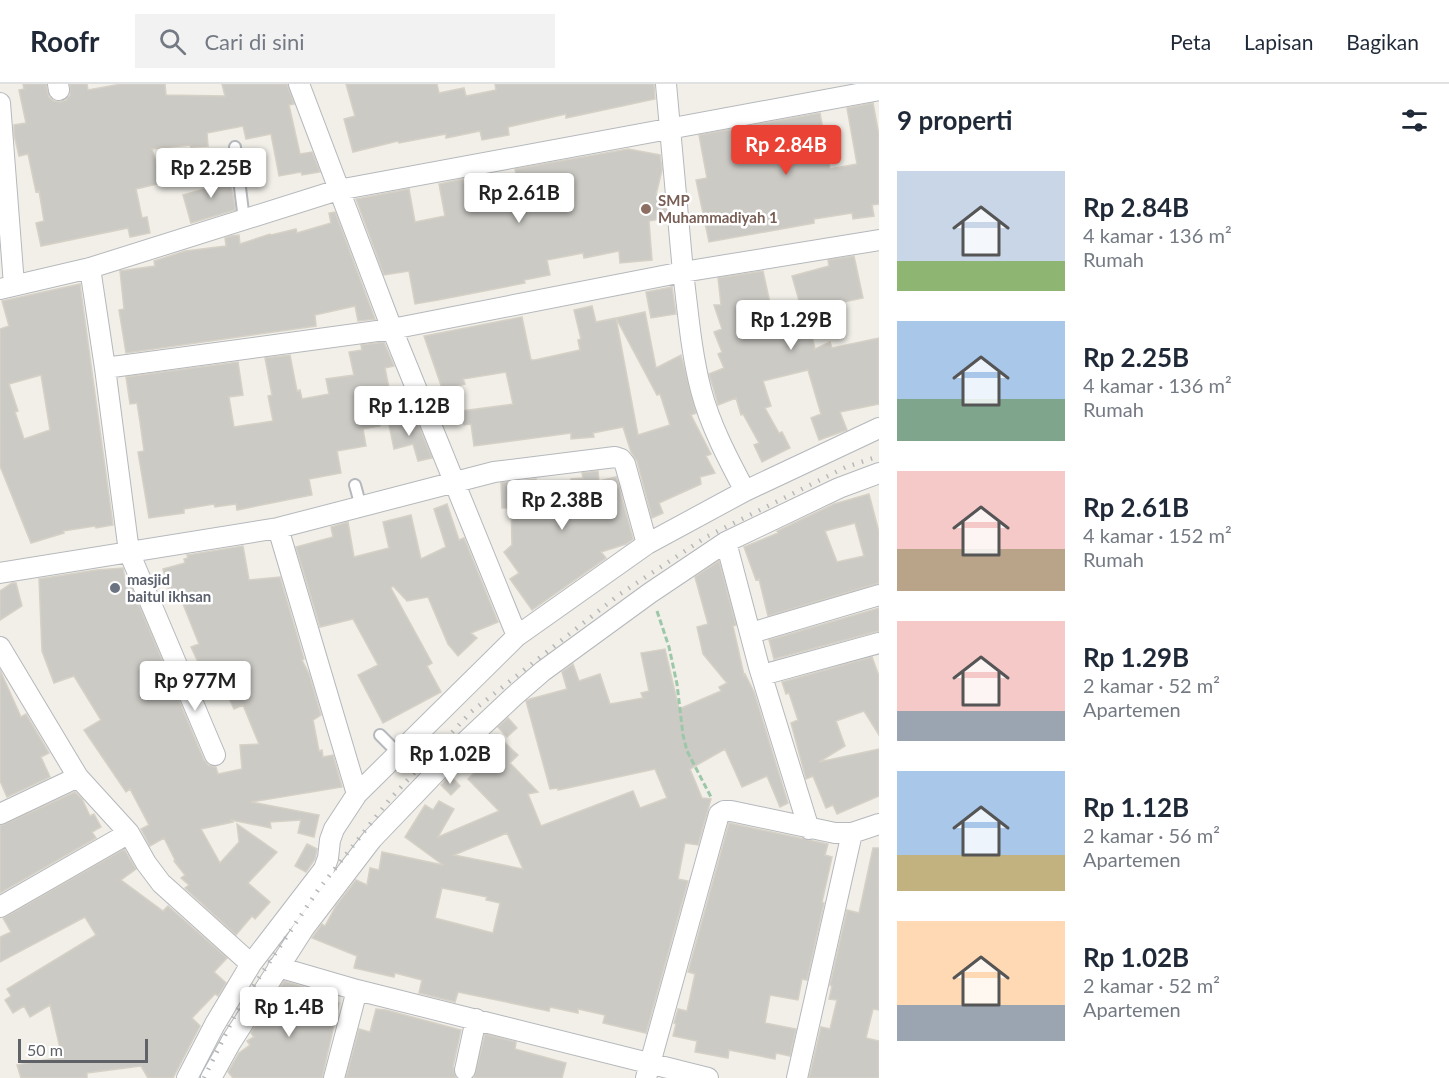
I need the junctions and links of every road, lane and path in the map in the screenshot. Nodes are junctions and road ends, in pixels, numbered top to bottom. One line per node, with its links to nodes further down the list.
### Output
1 (299, 84): 7 (street)
2 (666, 84): 5 (street)
3 (879, 90): 5 (street)
4 (0, 104): 12 (street)
5 (671, 128): 7 (street); 11 (street)
6 (235, 147): 8 (lane)
7 (338, 190): 8 (street); 13 (street)
8 (243, 220): 10 (street)
9 (879, 240): 11 (street)
10 (90, 268): 12 (street); 14 (street)
11 (683, 272): 13 (street); 19 (street)
12 (7, 287)
13 (392, 329): 14 (street); 17 (street)
14 (105, 368): 24 (street)
15 (879, 428): 19 (street)
16 (879, 473): 22 (street)
17 (455, 482): 20 (street); 23 (street); 29 (street)
18 (355, 485): 20 (lane)
19 (745, 491): 23 (street)
20 (362, 507): 21 (street)
21 (278, 528): 24 (street); 37 (street)
22 (726, 542): 26 (street); 28 (street)
23 (647, 544): 29 (street)
24 (129, 552): 25 (street); 35 (street)
25 (0, 573)
26 (650, 592): 39 (path); 46 (street)
27 (879, 595): 28 (street)
28 (751, 633): 32 (street)
29 (517, 636): 34 (street)
30 (879, 643): 32 (street)
31 (0, 647): 36 (street)
32 (762, 675): 41 (street)
33 (380, 735): 34 (lane)
34 (398, 753): 37 (street)
35 (215, 755)
36 (78, 777): 38 (street); 42 (street)
37 (357, 794): 45 (street)
38 (0, 814)
39 (719, 814): 41 (street); 50 (street)
40 (879, 824): 43 (street)
41 (809, 828): 43 (street)
42 (129, 832): 44 (street); 45 (street)
43 (852, 833): 55 (street)
44 (0, 907)
45 (252, 964): 51 (street)
46 (278, 967): 47 (street); 52 (street)
47 (357, 990): 48 (street); 53 (street)
48 (476, 1019): 49 (street); 50 (street)
49 (465, 1070)
50 (647, 1071): 54 (street)
51 (187, 1078)
52 (211, 1078)
53 (334, 1078)
54 (708, 1078)
55 (797, 1078)

